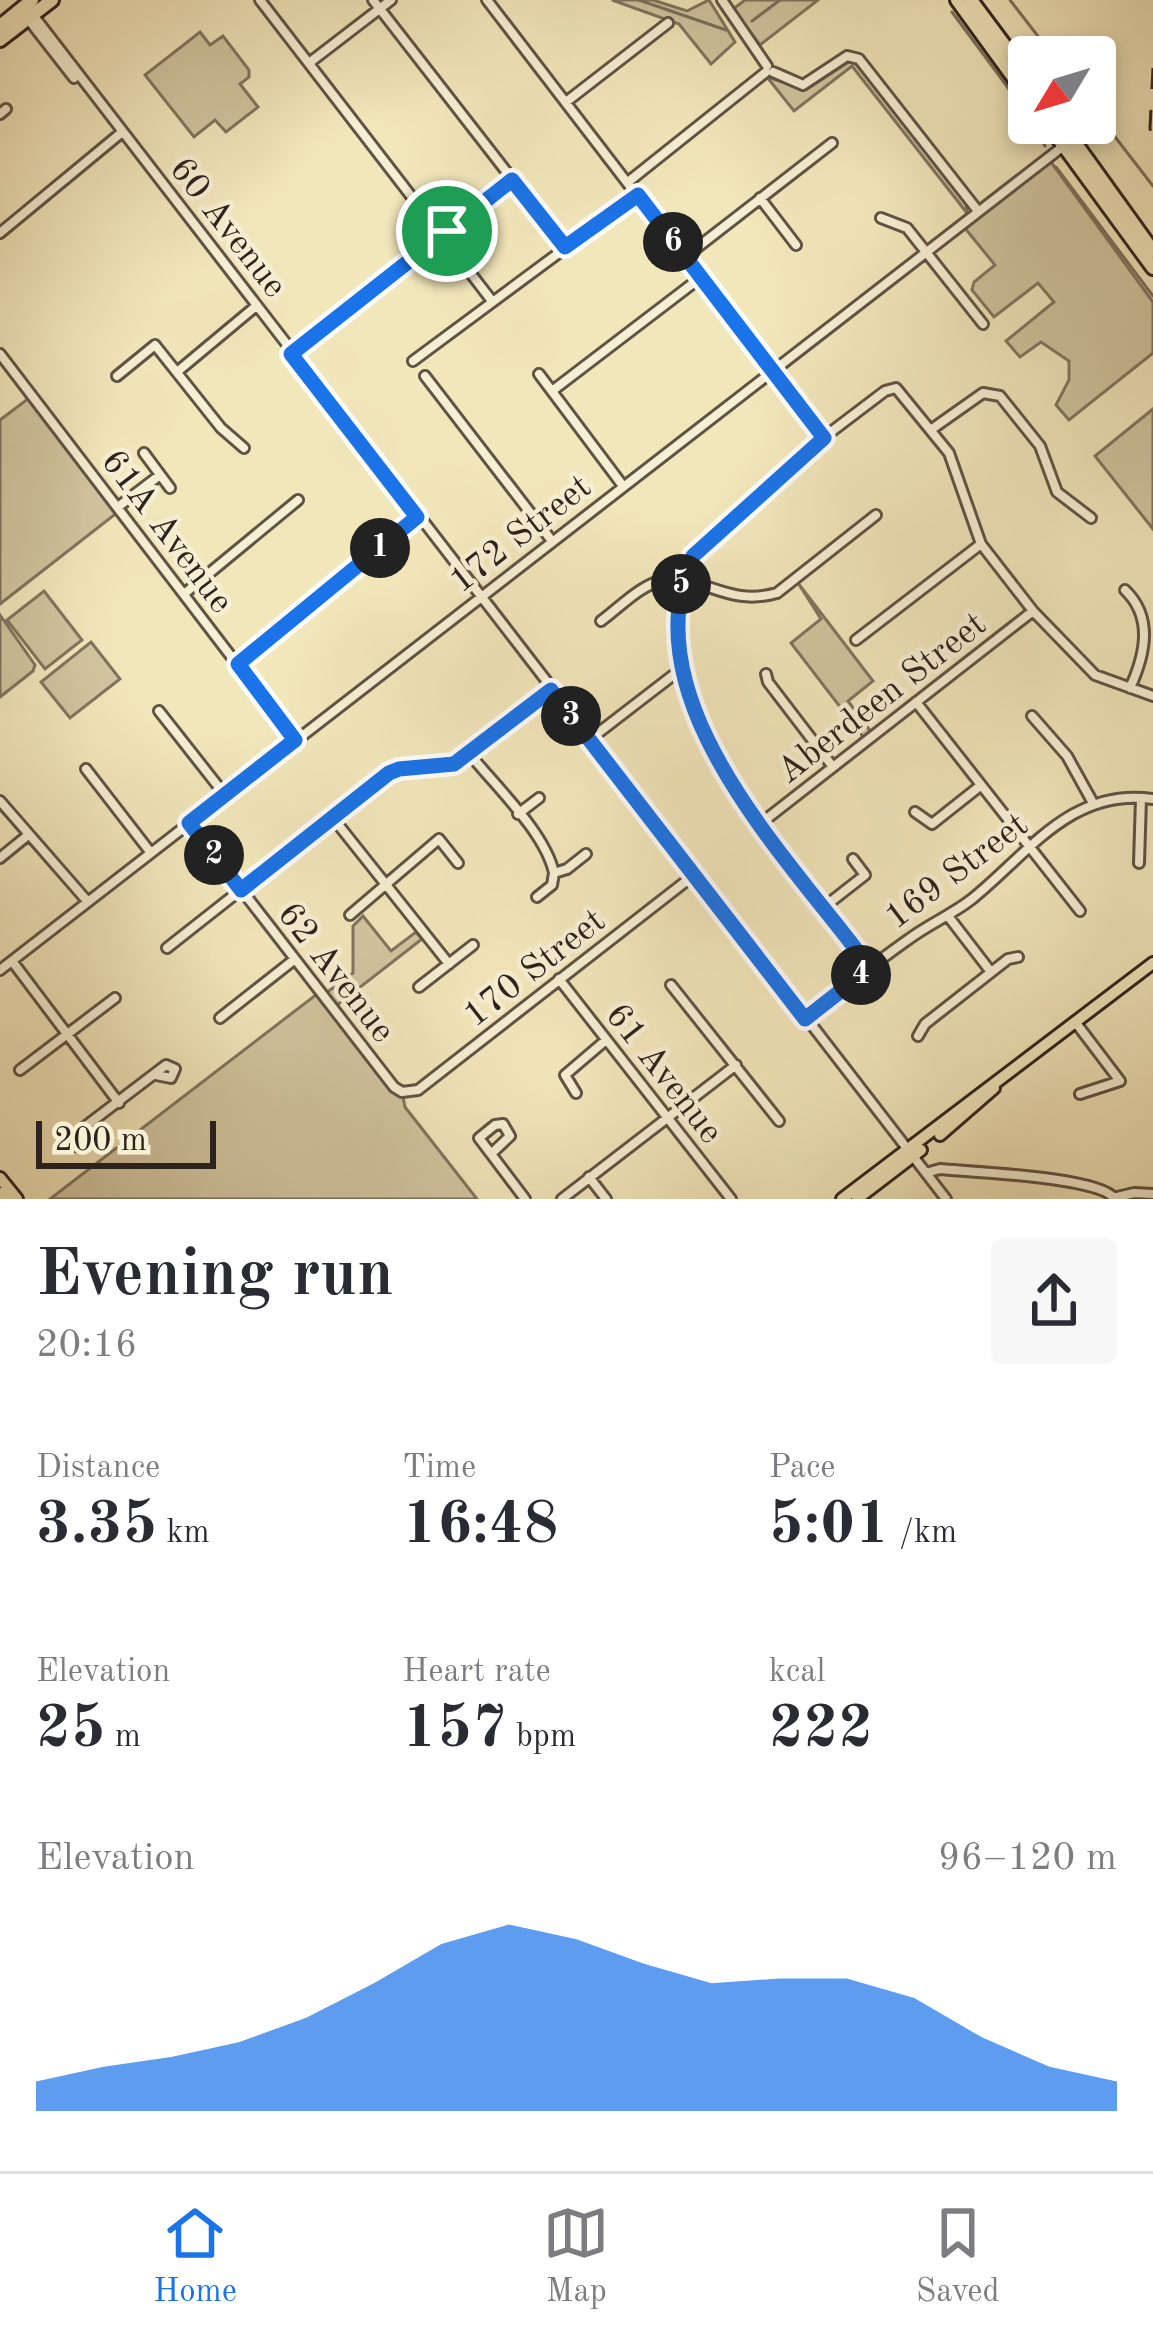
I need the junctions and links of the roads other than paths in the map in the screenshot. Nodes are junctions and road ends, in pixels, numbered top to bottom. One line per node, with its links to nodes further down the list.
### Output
1 (52, 0): 9 (highway)
2 (260, 0): 15 (street)
3 (373, 0): 10 (street)
4 (391, 0): 10 (street)
5 (487, 0): 18 (street)
6 (719, 0): 16 (street)
7 (957, 0): 17 (highway)
8 (971, 0): 14 (highway)
9 (25, 7): 12 (highway); 13 (highway); 19 (street, 60 Avenue)
10 (380, 9): 15 (street); 24 (street)
11 (668, 23): 18 (street)
12 (0, 26)
13 (0, 40)
14 (1008, 50)
15 (309, 63): 31 (street)
16 (769, 70): 25 (street); 28 (street)
17 (1008, 70)
18 (566, 101): 25 (street)
19 (121, 133): 30 (street); 40 (street, 60 Avenue)
20 (832, 143): 27 (street)
21 (1067, 144): 28 (street, 172 Street)
22 (1069, 144): 34 (highway)
23 (1069, 144): 37 (highway)
24 (512, 180): 31 (street); 33 (street)
25 (628, 182): 26 (street)
26 (638, 195): 33 (street); 36 (street)
27 (760, 199): 32 (street); 36 (street)
28 (978, 211): 35 (street, 172 Street)
29 (881, 218): 35 (street)
30 (0, 233)
31 (442, 236): 39 (street); 43 (street)
32 (796, 245)
33 (565, 247): 39 (street)
34 (1153, 250)
35 (926, 252): 41 (street); 46 (street, 172 Street)
36 (685, 257): 38 (street)
37 (1153, 268)
38 (700, 278): 46 (street); 50 (street)
39 (493, 301): 44 (street)
40 (255, 307): 43 (street, 60 Avenue); 45 (street)
41 (983, 324)
42 (0, 354): 59 (street, 61A Avenue)
43 (291, 354): 61 (street, 60 Avenue)
44 (413, 361)
45 (177, 372): 48 (street); 53 (street)
46 (772, 372): 52 (street); 56 (street, 172 Street)
47 (539, 374): 50 (street)
48 (117, 376)
49 (425, 376): 63 (street)
50 (551, 391): 56 (street)
51 (932, 429): 52 (street); 62 (street); 64 (street)
52 (824, 438): 65 (street)
53 (244, 448)
54 (144, 453): 55 (street)
55 (160, 475): 57 (street); 59 (street)
56 (623, 486): 63 (street, 172 Street)
57 (170, 488)
58 (298, 500): 67 (street)
59 (118, 507): 67 (street, 61A Avenue)
60 (876, 515): 65 (street)
61 (417, 517): 68 (street, 60 Avenue); 72 (street)
62 (1091, 518)
63 (552, 541): 68 (street, 172 Street)
64 (981, 544): 69 (street); 71 (street)
65 (681, 581): 70 (street); 73 (street)
66 (1125, 590): 75 (street)
67 (184, 594): 72 (street, 61A Avenue)
68 (480, 596): 76 (street, 60 Avenue); 81 (street, 172 Street)
69 (1033, 611): 75 (street); 78 (street, Aberdeen Street)
70 (601, 622)
71 (856, 640)
72 (238, 664): 81 (street, 61A Avenue)
73 (684, 670): 82 (street); 97 (street)
74 (766, 674): 84 (street)
75 (1130, 688): 77 (street)
76 (551, 690): 82 (street, 60 Avenue); 83 (street)
77 (1153, 696)
78 (916, 702): 84 (street, Aberdeen Street); 86 (street)
79 (159, 711): 87 (street)
80 (1032, 716): 92 (street)
81 (295, 740): 87 (street, 172 Street)
82 (590, 740): 107 (street, 60 Avenue)
83 (469, 753): 94 (street); 95 (street)
84 (833, 767): 97 (street, Aberdeen Street)
85 (86, 769): 100 (street)
86 (980, 786): 93 (street); 99 (street)
87 (225, 795): 96 (street, 172 Street)
88 (1141, 797): 90 (street, 169 Street); 92 (street, 169 Street); 104 (street)
89 (538, 798): 94 (street)
90 (1153, 799)
91 (0, 801): 98 (street)
92 (1093, 803): 99 (street, 169 Street)
93 (915, 812)
94 (518, 814): 106 (street)
95 (332, 818): 108 (street); 109 (street)
96 (189, 823): 100 (street, 172 Street); 109 (street, 62 Avenue)
97 (760, 824): 112 (street)
98 (27, 836): 102 (street); 111 (street)
99 (1029, 848): 113 (street); 115 (street, 169 Street)
100 (151, 853): 111 (street, 172 Street)
101 (586, 854): 106 (street)
102 (0, 858)
103 (853, 859): 112 (street)
104 (1139, 862)
105 (458, 863): 108 (street)
106 (554, 873): 110 (street)
107 (694, 875): 126 (street, 170 Street); 131 (street, 60 Avenue)
108 (383, 884): 114 (street); 122 (street)
109 (241, 890): 117 (street); 119 (street, 62 Avenue)
110 (537, 897)
111 (88, 902): 120 (street, 172 Street)
112 (824, 907): 123 (street)
113 (1080, 910)
114 (350, 915)
115 (948, 916): 123 (street, 169 Street); 125 (street)
116 (473, 945): 122 (street)
117 (167, 948)
118 (1018, 956): 125 (street)
119 (295, 959): 130 (street); 139 (street, 62 Avenue)
120 (12, 961): 124 (street, 172 Street); 133 (street)
121 (1153, 963): 132 (main road)
122 (449, 964): 128 (street)
123 (870, 968): 131 (street, 169 Street)
124 (0, 970)
125 (991, 972): 134 (street)
126 (559, 980): 135 (street, 61 Avenue); 139 (street, 170 Street)
127 (671, 985): 136 (street)
128 (419, 987)
129 (115, 998): 133 (street)
130 (220, 1018)
131 (805, 1019): 146 (street, 60 Avenue)
132 (1076, 1023): 141 (street); 146 (main road)
133 (67, 1034): 137 (street); 142 (street)
134 (918, 1036)
135 (606, 1040): 140 (street); 143 (street, 61 Avenue)
136 (736, 1065): 143 (street); 144 (street)
137 (20, 1070)
138 (156, 1075): 142 (street)
139 (402, 1092)
140 (576, 1093)
141 (1080, 1094)
142 (119, 1103): 145 (street)
143 (668, 1117): 149 (street); 155 (street, 61 Avenue)
144 (779, 1121)
145 (86, 1129)
146 (910, 1153): 148 (street, 60 Avenue); 156 (main road); 157 (main road)
147 (491, 1154): 152 (street)
148 (926, 1173): 151 (street); 158 (street, 60 Avenue)
149 (589, 1177): 153 (street); 154 (street)
150 (1153, 1194): 151 (street)
151 (1113, 1198)
152 (525, 1199)
153 (562, 1199)
154 (606, 1199)
155 (730, 1199)
156 (842, 1199)
157 (857, 1199)
158 (946, 1199)

